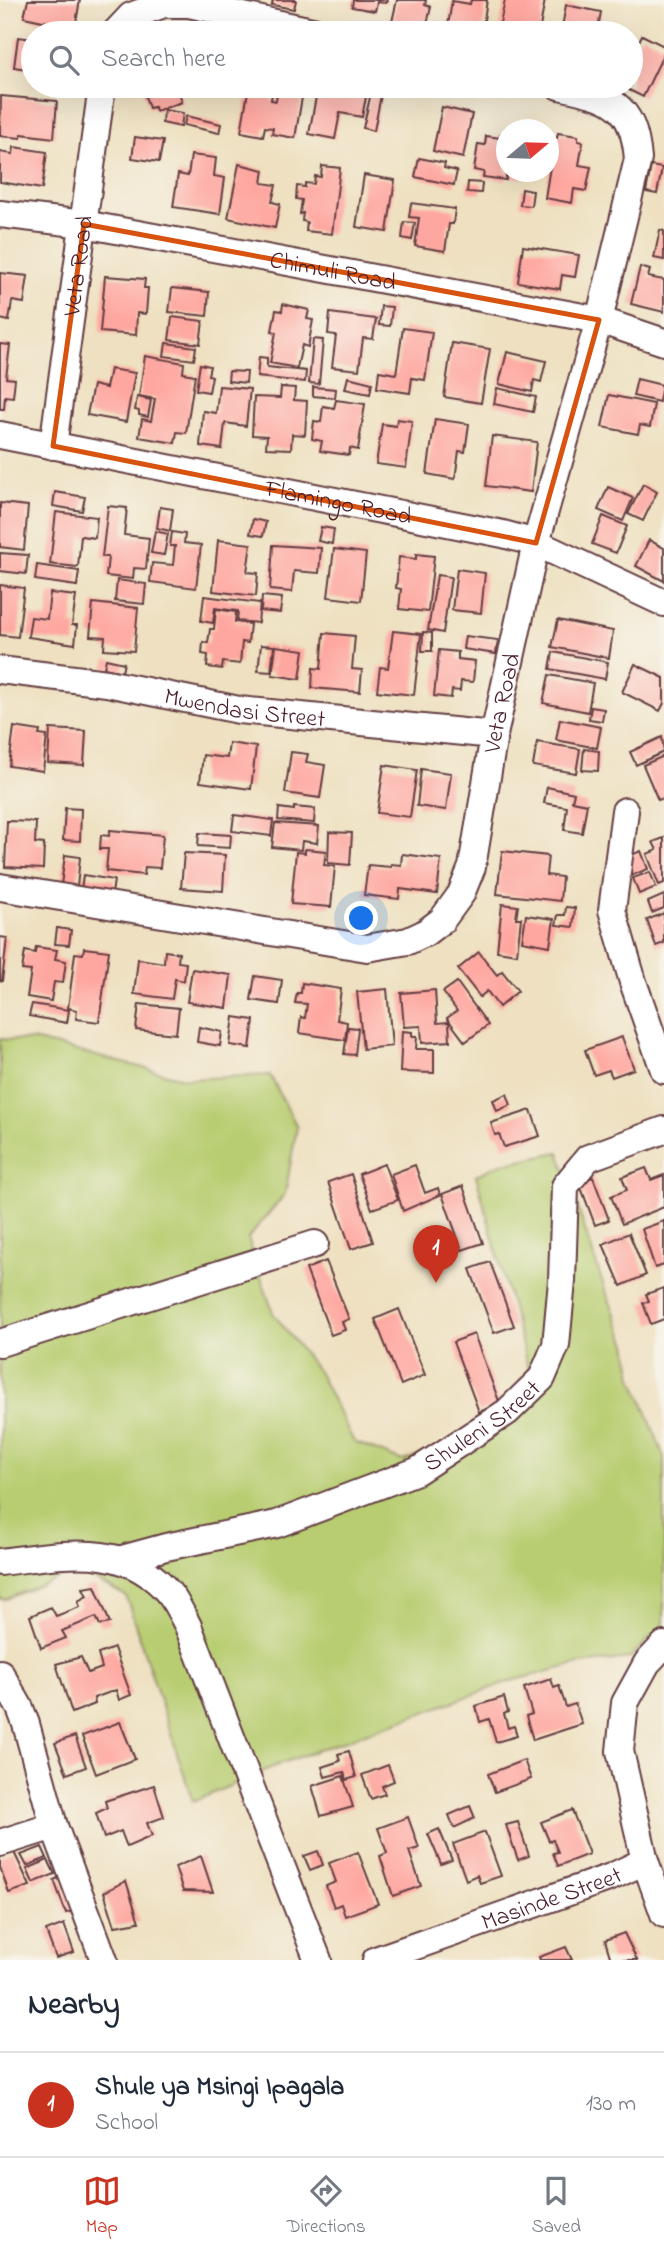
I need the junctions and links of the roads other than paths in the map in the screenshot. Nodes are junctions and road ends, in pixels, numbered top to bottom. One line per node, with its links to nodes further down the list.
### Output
1 (126, 21): 2 (street)
2 (266, 21)
3 (100, 98): 6 (street, Veta Road)
4 (604, 98): 7 (street, Veta Road)
5 (0, 214): 6 (street, Chimuli Road)
6 (84, 224): 7 (street, Chimuli Road); 10 (street, Veta Road)
7 (599, 320): 8 (street, Chimuli Road); 11 (street, Veta Road)
8 (664, 342)
9 (0, 435): 10 (street, Flamingo Road)
10 (53, 446): 11 (street, Flamingo Road)
11 (536, 543): 12 (street, Flamingo Road); 14 (street, Veta Road)
12 (664, 603)
13 (0, 670): 14 (street, Mwendasi Street)
14 (494, 735): 16 (street, Veta Road)
15 (625, 811): 17 (street)
16 (0, 887)
17 (664, 1070)
18 (664, 1130): 21 (street, Shuleni Street)
19 (315, 1244): 20 (street)
20 (0, 1343)
21 (122, 1559): 22 (street, Shuleni Street); 30 (street, Shuleni Street)
22 (0, 1562)
23 (664, 1645): 27 (street, Masinde Street)
24 (0, 1672): 25 (street)
25 (54, 1826): 26 (street); 29 (street)
26 (0, 1843)
27 (645, 1861): 28 (street, Masinde Street); 31 (street, Masinde Street)
28 (664, 1914)
29 (99, 1959)
30 (318, 1960)
31 (376, 1960)

